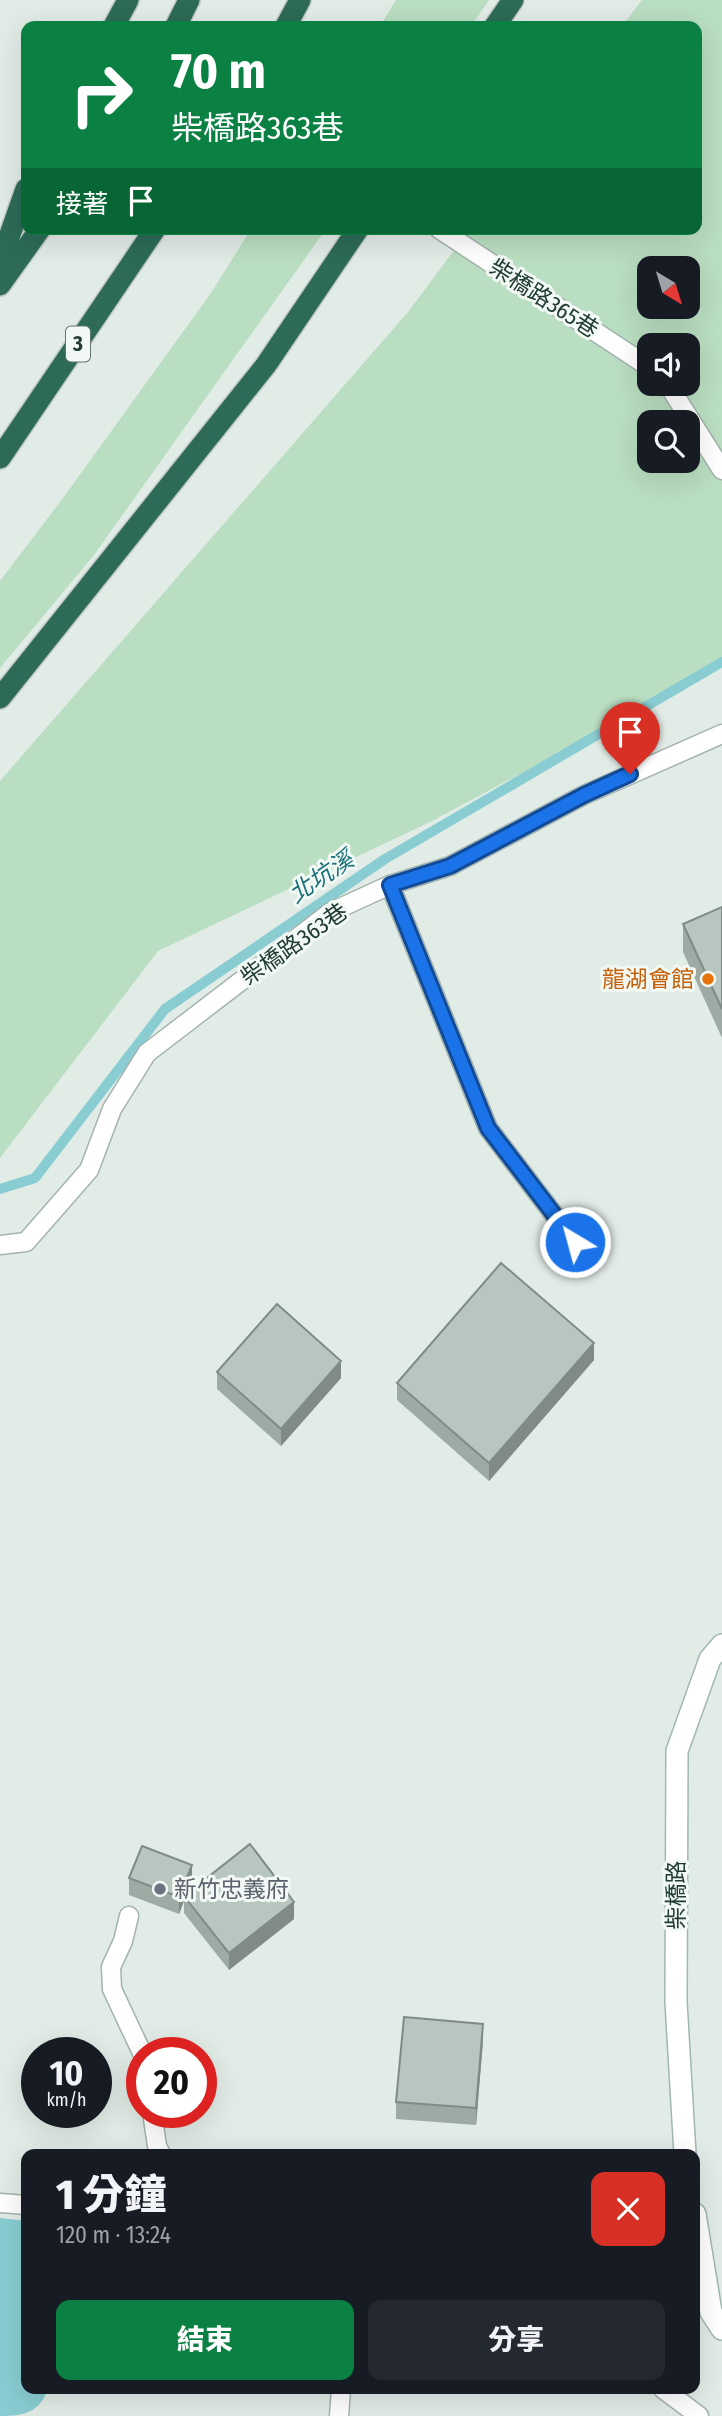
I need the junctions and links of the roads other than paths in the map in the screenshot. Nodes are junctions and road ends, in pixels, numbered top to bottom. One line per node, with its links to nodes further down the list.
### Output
1 (128, 0): 5 (highway)
2 (189, 0): 6 (highway)
3 (300, 0): 7 (highway)
4 (513, 0): 8 (highway)
5 (117, 21)
6 (178, 21)
7 (289, 21)
8 (498, 21)
9 (21, 203): 14 (highway)
10 (36, 235): 15 (highway)
11 (151, 235): 18 (highway, 3)
12 (354, 235): 20 (highway)
13 (448, 235): 16 (lane, 柴橋路365巷)
14 (0, 263)
15 (0, 285)
16 (637, 359)
17 (675, 396): 19 (lane)
18 (0, 458)
19 (722, 470)
20 (0, 698)
21 (722, 734): 22 (lane, 柴橋路363巷)
22 (390, 885): 23 (lane); 24 (lane, 柴橋路363巷)
23 (575, 1242)
24 (0, 1245)
25 (722, 1645): 30 (main road, 柴橋路)
26 (129, 1916): 27 (lane)
27 (134, 2037)
28 (154, 2128): 29 (lane)
29 (158, 2149)
30 (685, 2149)
31 (0, 2203): 32 (lane)
32 (21, 2205)
33 (700, 2245): 34 (main road)
34 (722, 2329)
35 (341, 2394): 38 (lane)
36 (669, 2394): 37 (lane)
37 (692, 2414)
38 (339, 2416)

